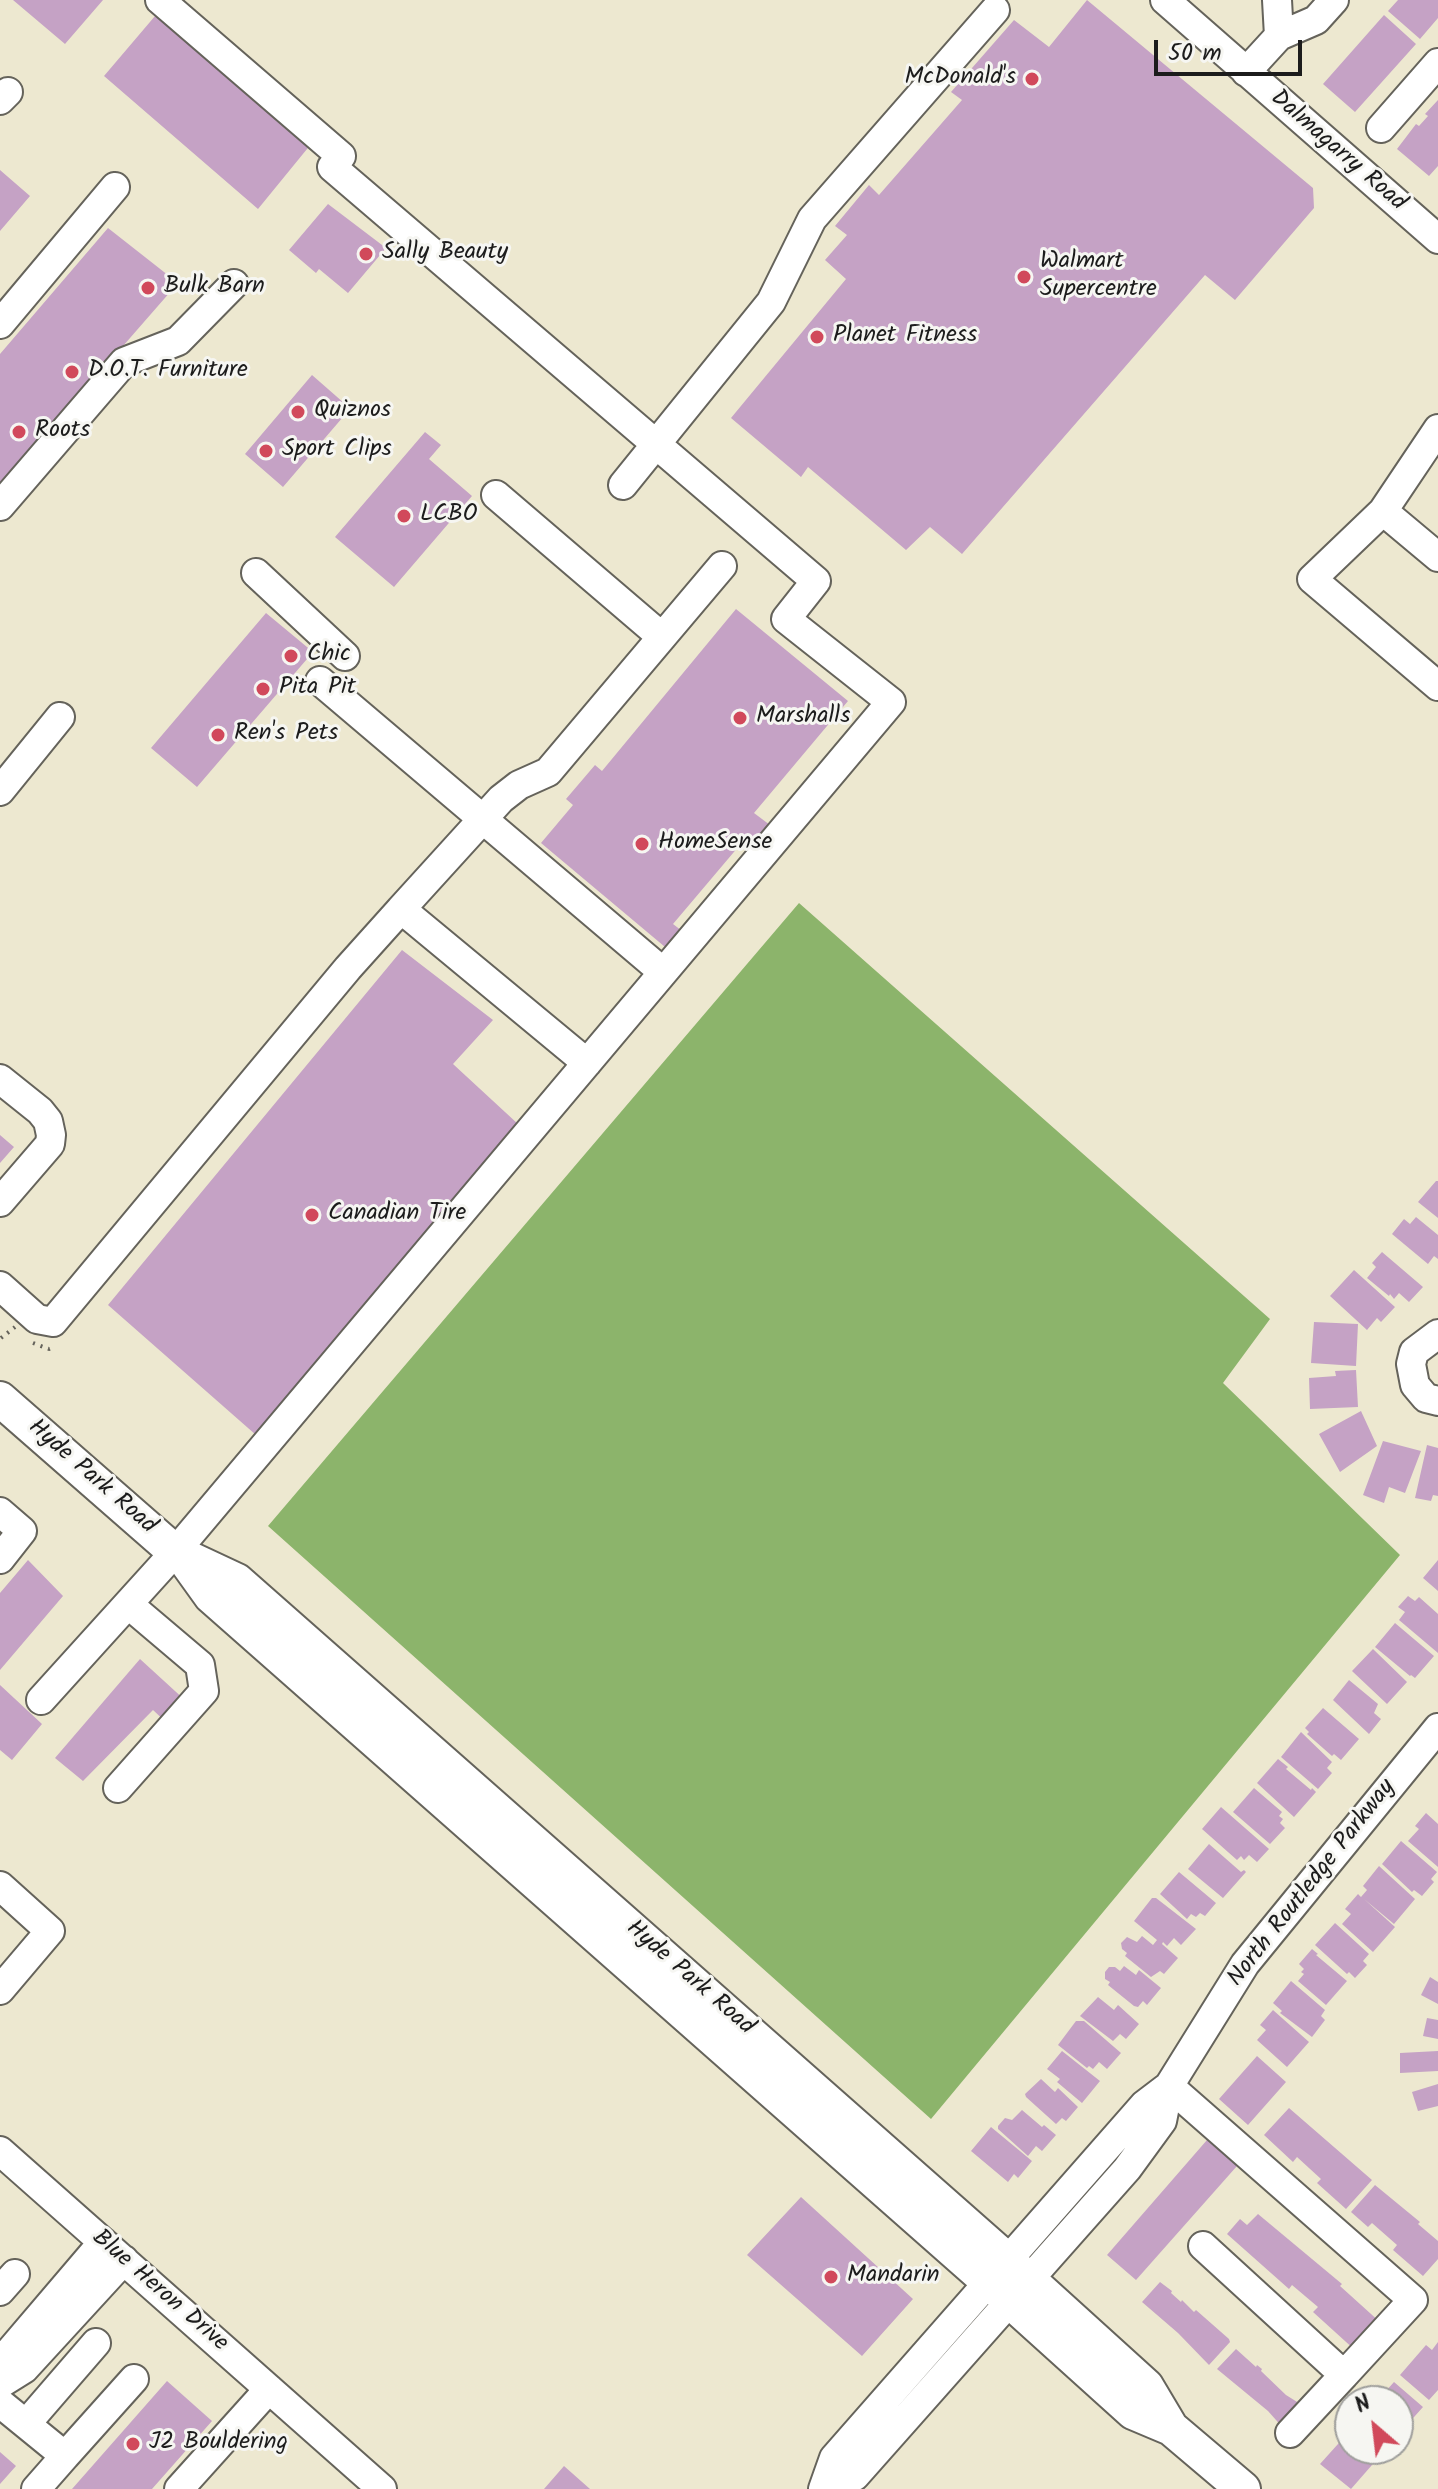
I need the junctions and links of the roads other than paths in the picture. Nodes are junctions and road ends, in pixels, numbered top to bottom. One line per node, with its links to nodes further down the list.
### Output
1 (160, 0): 15 (street)
2 (1165, 0): 8 (street, Dalmagarry Road)
3 (1277, 0): 6 (street)
4 (1334, 0): 6 (street)
5 (995, 10): 15 (street)
6 (1279, 36): 8 (street)
7 (1438, 63): 9 (street)
8 (1246, 72): 11 (street, Dalmagarry Road)
9 (1381, 128)
10 (115, 187): 13 (street)
11 (1438, 239)
12 (234, 284): 18 (street)
13 (0, 324)
14 (1438, 429): 19 (street)
15 (657, 443): 16 (street); 31 (street)
16 (623, 485)
17 (496, 495): 23 (street)
18 (0, 506)
19 (1383, 511): 20 (street); 26 (street)
20 (1438, 557)
21 (722, 566): 23 (street)
22 (256, 573): 24 (street)
23 (662, 637): 29 (street)
24 (345, 656)
25 (320, 681): 29 (street)
26 (1438, 686)
27 (60, 717): 28 (street)
28 (0, 791)
29 (483, 818): 30 (street); 31 (street)
30 (401, 909): 32 (street); 35 (street)
31 (663, 972): 32 (street)
32 (587, 1063): 40 (street)
33 (0, 1079): 34 (street)
34 (0, 1201)
35 (0, 1286)
36 (1438, 1334): 38 (street)
37 (0, 1399): 40 (main road, Hyde Park Road)
38 (1438, 1401)
39 (0, 1512): 41 (street)
40 (179, 1554): 42 (street); 52 (main road, Hyde Park Road)
41 (0, 1559)
42 (128, 1604): 43 (street); 45 (street)
43 (41, 1700)
44 (1438, 1728): 48 (street, North Routledge Parkway)
45 (118, 1788)
46 (0, 1886): 47 (street)
47 (0, 1990)
48 (1169, 2086): 52 (street, North Routledge Parkway); 55 (street)
49 (0, 2151): 51 (street, Blue Heron Drive)
50 (1203, 2246): 55 (street)
51 (113, 2251): 54 (street); 57 (street); 58 (street, Blue Heron Drive)
52 (1009, 2281): 66 (street); 67 (street); 68 (main road, Hyde Park Road)
53 (96, 2343): 60 (street)
54 (0, 2367)
55 (1344, 2375): 61 (street)
56 (134, 2379): 62 (street)
57 (0, 2384)
58 (269, 2389): 64 (street); 65 (street, Blue Heron Drive)
59 (0, 2403): 60 (street)
60 (26, 2424): 62 (street)
61 (1290, 2433)
62 (65, 2456): 63 (street)
63 (36, 2489)
64 (179, 2489)
65 (382, 2489)
66 (823, 2489)
67 (830, 2489)
68 (1243, 2489)

